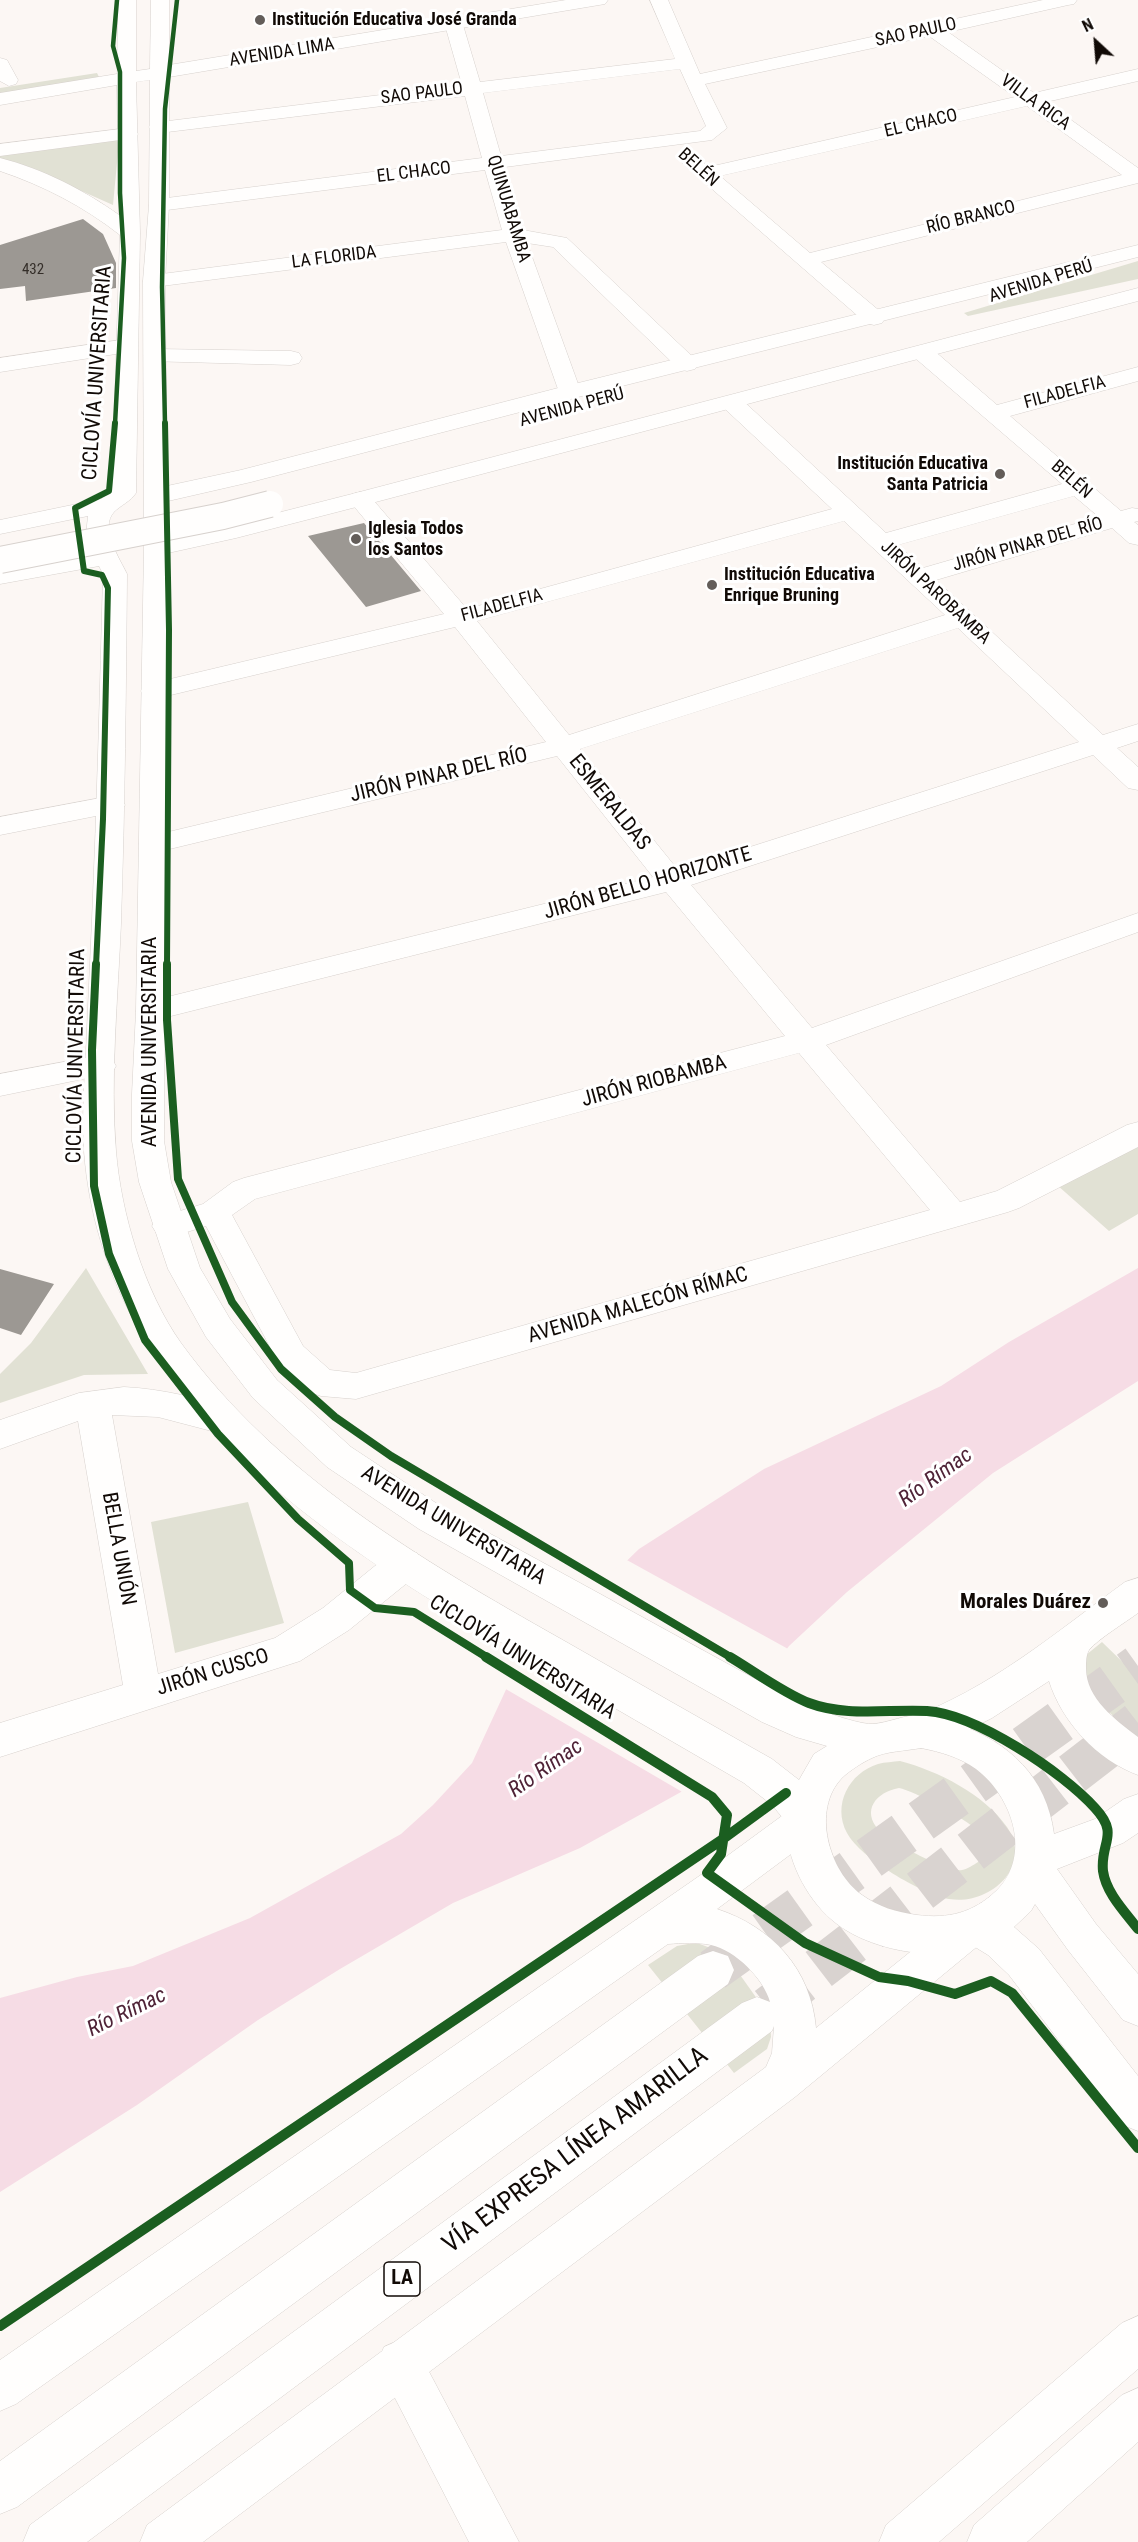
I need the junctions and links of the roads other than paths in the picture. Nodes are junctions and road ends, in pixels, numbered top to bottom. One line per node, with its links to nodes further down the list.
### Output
1 (127, 0): 11 (main road)
2 (160, 0): 10 (main road, AVENIDA UNIVERSITARIA)
3 (507, 0): 10 (main road, AVENIDA LIMA)
4 (599, 0): 7 (main road, AVENIDA LIMA)
5 (659, 0): 9 (main road, BELÉN)
6 (1068, 0): 8 (main road, SAO PAULO)
7 (454, 25): 10 (main road, AVENIDA LIMA); 15 (main road, QUINUABAMBA)
8 (932, 29): 14 (main road, SAO PAULO); 17 (main road, VILLA RICA)
9 (686, 63): 14 (main road, BELÉN); 15 (main road, SAO PAULO)
10 (159, 64): 11 (main road, AVENIDA LIMA); 18 (main road, AVENIDA UNIVERSITARIA)
11 (126, 70): 13 (main road, AVENIDA LIMA); 16 (main road, AVENIDA LIMA); 19 (main road)
12 (1138, 75): 17 (main road, EL CHACO)
13 (3, 76)
14 (694, 81): 20 (main road, BELÉN)
15 (474, 88): 18 (main road, SAO PAULO); 22 (main road, QUINUABAMBA)
16 (0, 99)
17 (1030, 99): 24 (main road, EL CHACO); 25 (main road, VILLA RICA)
18 (159, 127): 26 (main road, AVENIDA UNIVERSITARIA)
19 (128, 134): 21 (main road); 27 (main road)
20 (669, 141): 22 (main road, EL CHACO); 24 (main road, BELÉN)
21 (0, 150)
22 (493, 163): 26 (main road, EL CHACO); 28 (main road, QUINUABAMBA)
23 (0, 164): 27 (main road)
24 (704, 174): 30 (main road, BELÉN)
25 (1138, 177): 30 (main road, RÍO BRANCO)
26 (159, 205): 31 (main road, AVENIDA UNIVERSITARIA)
27 (130, 233): 35 (main road)
28 (514, 235): 31 (main road, LA FLORIDA); 39 (main road); 42 (main road, QUINUABAMBA)
29 (1138, 251): 33 (main road, AVENIDA PERÚ); 47 (main road, AVENIDA PERÚ)
30 (804, 260): 33 (main road, BELÉN)
31 (154, 281): 37 (main road, AVENIDA UNIVERSITARIA)
32 (1138, 294): 34 (main road, AVENIDA PERÚ)
33 (874, 318): 39 (main road, AVENIDA PERÚ)
34 (964, 342): 36 (main road, AVENIDA PERÚ); 47 (main road, AVENIDA PERÚ)
35 (127, 346): 40 (main road); 49 (main road)
36 (923, 353): 43 (main road, AVENIDA PERÚ); 44 (main road, BELÉN)
37 (155, 356): 38 (main road); 46 (main road, AVENIDA UNIVERSITARIA)
38 (291, 358)
39 (687, 364): 42 (main road, AVENIDA PERÚ)
40 (0, 365)
41 (1138, 374): 44 (main road, FILADELFIA)
42 (570, 392): 46 (main road, AVENIDA PERÚ)
43 (732, 403): 48 (main road, AVENIDA PERÚ); 50 (main road, JIRÓN PAROBAMBA)
44 (993, 413): 45 (main road, BELÉN)
45 (1079, 487): 51 (main road, BELÉN); 54 (main road)
46 (156, 496): 56 (main road, AVENIDA UNIVERSITARIA)
47 (266, 497): 55 (main road, AVENIDA PERÚ); 58 (main road, AVENIDA PERÚ, bridge)
48 (360, 499): 56 (main road, AVENIDA PERÚ); 61 (main road, ESMERALDAS)
49 (108, 505): 52 (main road); 57 (main road)
50 (849, 512): 54 (main road, JIRÓN PAROBAMBA); 61 (main road, FILADELFIA)
51 (1127, 516): 53 (main road, BELÉN); 60 (main road, JIRÓN PINAR DEL RÍO)
52 (0, 527)
53 (1138, 538)
54 (880, 542): 60 (main road, JIRÓN PAROBAMBA)
55 (0, 543)
56 (156, 548): 63 (main road, AVENIDA UNIVERSITARIA)
57 (108, 557): 59 (main road); 68 (main road)
58 (0, 560)
59 (0, 577)
60 (918, 577): 62 (main road, JIRÓN PAROBAMBA)
61 (461, 618): 63 (main road, FILADELFIA); 66 (main road, ESMERALDAS)
62 (962, 618): 65 (main road, JIRÓN PAROBAMBA); 66 (main road, JIRÓN PINAR DEL RÍO)
63 (154, 691): 70 (main road, AVENIDA UNIVERSITARIA)
64 (1138, 732): 65 (main road, JIRÓN BELLO HORIZONTE)
65 (1099, 745): 67 (main road, JIRÓN PAROBAMBA); 71 (main road, JIRÓN BELLO HORIZONTE)
66 (563, 746): 70 (main road, JIRÓN PINAR DEL RÍO); 71 (main road, ESMERALDAS)
67 (1138, 782)
68 (111, 805): 69 (main road); 75 (main road)
69 (0, 826)
70 (153, 844): 73 (main road, AVENIDA UNIVERSITARIA)
71 (672, 881): 73 (main road, JIRÓN BELLO HORIZONTE); 74 (main road, ESMERALDAS)
72 (1138, 922): 74 (main road, JIRÓN RIOBAMBA)
73 (151, 1011): 80 (main road, AVENIDA UNIVERSITARIA)
74 (805, 1041): 78 (main road, JIRÓN RIOBAMBA); 79 (main road, ESMERALDAS)
75 (101, 1066): 76 (main road); 82 (main road)
76 (0, 1085)
77 (1138, 1133): 79 (main road, AVENIDA MALECÓN RÍMAC)
78 (214, 1212): 79 (main road, AVENIDA MALECÓN RÍMAC); 80 (main road, JIRÓN RIOBAMBA)
79 (953, 1216)
80 (168, 1226): 89 (main road, AVENIDA UNIVERSITARIA)
81 (93, 1404): 82 (main road); 83 (main road); 87 (main road, BELLA UNIÓN)
82 (223, 1420): 84 (main road)
83 (0, 1435)
84 (404, 1564): 87 (main road, JIRÓN CUSCO); 93 (main road)
85 (1138, 1593): 86 (main road)
86 (1074, 1640): 88 (main road); 91 (main road)
87 (143, 1694): 90 (main road, JIRÓN CUSCO)
88 (921, 1731): 89 (main road); 94 (main road)
89 (866, 1739): 93 (main road)
90 (0, 1740)
91 (1138, 1758)
92 (1138, 1811): 94 (main road)
93 (805, 1818): 95 (main road); 96 (main road)
94 (1034, 1863): 96 (main road); 98 (main road)
95 (659, 1926): 100 (main road); 104 (main road)
96 (971, 1930): 100 (main road); 101 (main road)
97 (713, 1971): 106 (main road)
98 (1138, 2006)
99 (757, 2017): 107 (main road, VÍA EXPRESA LÍNEA AMARILLA / LA)
100 (780, 2083): 103 (main road)
101 (1138, 2110)
102 (1138, 2339): 110 (main road)
103 (400, 2363): 108 (main road); 109 (main road)
104 (0, 2388)
105 (1138, 2411): 111 (main road)
106 (0, 2490)
107 (48, 2542)
108 (164, 2542)
109 (495, 2542)
110 (903, 2542)
111 (991, 2542)

